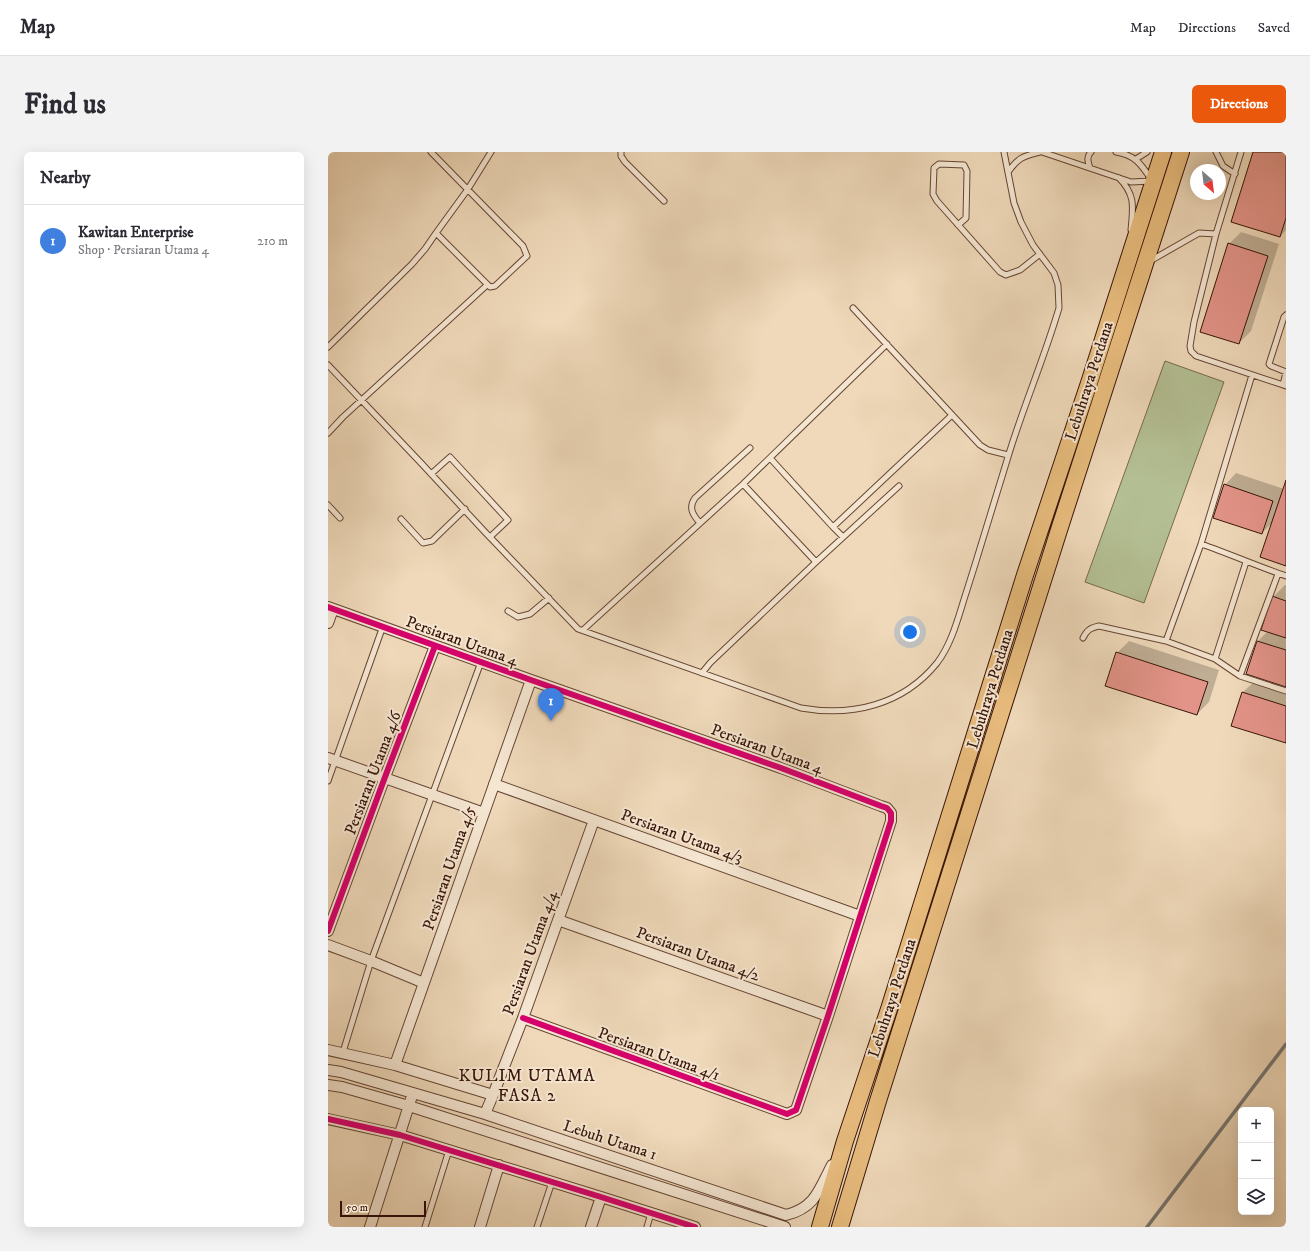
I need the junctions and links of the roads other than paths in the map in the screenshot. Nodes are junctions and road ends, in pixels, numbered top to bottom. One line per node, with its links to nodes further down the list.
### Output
1 (431, 152): 20 (lane)
2 (490, 152): 20 (lane)
3 (621, 152): 21 (lane)
4 (1004, 152): 16 (lane)
5 (1041, 152): 15 (lane); 16 (lane)
6 (1091, 152): 15 (lane)
7 (1116, 152): 14 (lane)
8 (1147, 152): 14 (lane)
9 (1162, 152): 19 (main road, Lebuhraya Perdana)
10 (1171, 152): 19 (main road)
11 (1182, 152): 25 (main road, Lebuhraya Perdana)
12 (1216, 152): 17 (lane)
13 (1241, 152): 17 (lane)
14 (1136, 159): 19 (lane)
15 (1090, 168): 18 (lane)
16 (1008, 172): 26 (lane)
17 (1235, 174): 24 (lane)
18 (1118, 177): 19 (lane); 27 (lane)
19 (1152, 181): 25 (main road); 27 (main road, Lebuhraya Perdana)
20 (468, 189): 23 (lane); 29 (lane)
21 (664, 201)
22 (958, 226): 22 (lane); 26 (lane)
23 (436, 233): 29 (lane); 33 (lane)
24 (1216, 234): 28 (lane); 36 (lane)
25 (1150, 248): 28 (main road, Lebuhraya Perdana)
26 (1040, 254): 42 (lane)
27 (1129, 255): 102 (main road, Lebuhraya Perdana)
28 (1145, 264): 117 (main road, Lebuhraya Perdana)
29 (486, 285): 38 (lane)
30 (853, 308): 32 (lane)
31 (1286, 315): 35 (lane)
32 (887, 344): 39 (lane); 43 (lane)
33 (328, 347)
34 (328, 365): 38 (lane)
35 (1286, 372): 37 (lane)
36 (1252, 375): 37 (lane); 55 (lane)
37 (1284, 386)
38 (362, 401): 40 (lane); 44 (lane)
39 (952, 415): 42 (lane); 52 (lane)
40 (328, 432)
41 (750, 448): 51 (lane)
42 (1008, 456): 71 (lane)
43 (770, 458): 45 (lane); 52 (lane)
44 (431, 474): 48 (lane); 53 (lane)
45 (743, 484): 51 (lane); 56 (lane)
46 (900, 486): 54 (lane)
47 (328, 505): 49 (lane)
48 (465, 509): 50 (lane); 53 (lane)
49 (340, 518)
50 (401, 520)
51 (700, 523): 65 (lane)
52 (832, 527): 54 (lane)
53 (490, 537): 60 (lane)
54 (843, 538): 56 (lane)
55 (1201, 544): 57 (lane); 67 (lane)
56 (816, 562): 71 (lane)
57 (1246, 562): 58 (lane); 69 (lane)
58 (1278, 574): 59 (lane); 72 (lane)
59 (1286, 576)
60 (548, 598): 62 (lane); 65 (lane)
61 (331, 608): 63 (street); 64 (street, Persiaran Utama 4)
62 (508, 610)
63 (328, 623)
64 (384, 626): 68 (street, Persiaran Utama 4); 75 (lane)
65 (583, 630): 71 (lane)
66 (1083, 638): 67 (lane)
67 (1166, 641): 69 (lane)
68 (435, 646): 70 (street, Persiaran Utama 4); 76 (street, Persiaran Utama 4/6)
69 (1215, 659): 72 (lane)
70 (481, 662): 73 (street, Persiaran Utama 4); 79 (lane)
71 (702, 673)
72 (1240, 676): 74 (lane)
73 (531, 680): 78 (street, Persiaran Utama 4/5); 82 (street, Persiaran Utama 4)
74 (1286, 691)
75 (332, 759): 76 (street); 77 (lane)
76 (384, 777): 79 (street); 84 (street, Persiaran Utama 4/6)
77 (328, 782)
78 (494, 784): 80 (street, Persiaran Utama 4/5); 81 (street, Persiaran Utama 4/3)
79 (433, 795): 80 (street); 86 (lane)
80 (484, 813): 87 (street, Persiaran Utama 4/5)
81 (594, 820): 82 (street, Persiaran Utama 4/3); 83 (street, Persiaran Utama 4/4)
82 (860, 916): 88 (street, Persiaran Utama 4)
83 (558, 920): 88 (street, Persiaran Utama 4/2); 89 (street, Persiaran Utama 4/4)
84 (328, 931)
85 (328, 945): 86 (street)
86 (371, 961): 87 (street); 91 (lane)
87 (424, 983): 92 (street, Persiaran Utama 4/5)
88 (828, 1016): 99 (street, Persiaran Utama 4)
89 (523, 1018): 96 (street, Persiaran Utama 4/4); 99 (street, Persiaran Utama 4/1)
90 (328, 1050): 91 (street)
91 (343, 1052): 92 (street)
92 (395, 1065): 96 (street)
93 (328, 1070): 95 (street, Lebuh Utama 1)
94 (328, 1085): 97 (street, Lebuh Utama 1)
95 (413, 1093): 97 (street); 98 (street, Lebuh Utama 1)
96 (492, 1095): 98 (street, Persiaran Utama 4/4)
97 (409, 1106): 101 (street); 115 (street, Lebuh Utama 1)
98 (485, 1114): 102 (street, Lebuh Utama 1)
99 (787, 1114)
100 (328, 1119): 101 (street)
101 (400, 1135): 103 (street); 108 (street)
102 (845, 1141): 116 (main road, Lebuhraya Perdana)
103 (449, 1150): 104 (street); 109 (lane)
104 (499, 1165): 105 (street); 110 (street)
105 (552, 1182): 106 (street); 111 (lane)
106 (601, 1196): 107 (street); 112 (street)
107 (652, 1213): 113 (lane); 114 (street)
108 (370, 1227)
109 (425, 1227)
110 (480, 1227)
111 (537, 1227)
112 (591, 1227)
113 (647, 1227)
114 (695, 1227)
115 (785, 1227)
116 (820, 1227)
117 (840, 1227)

